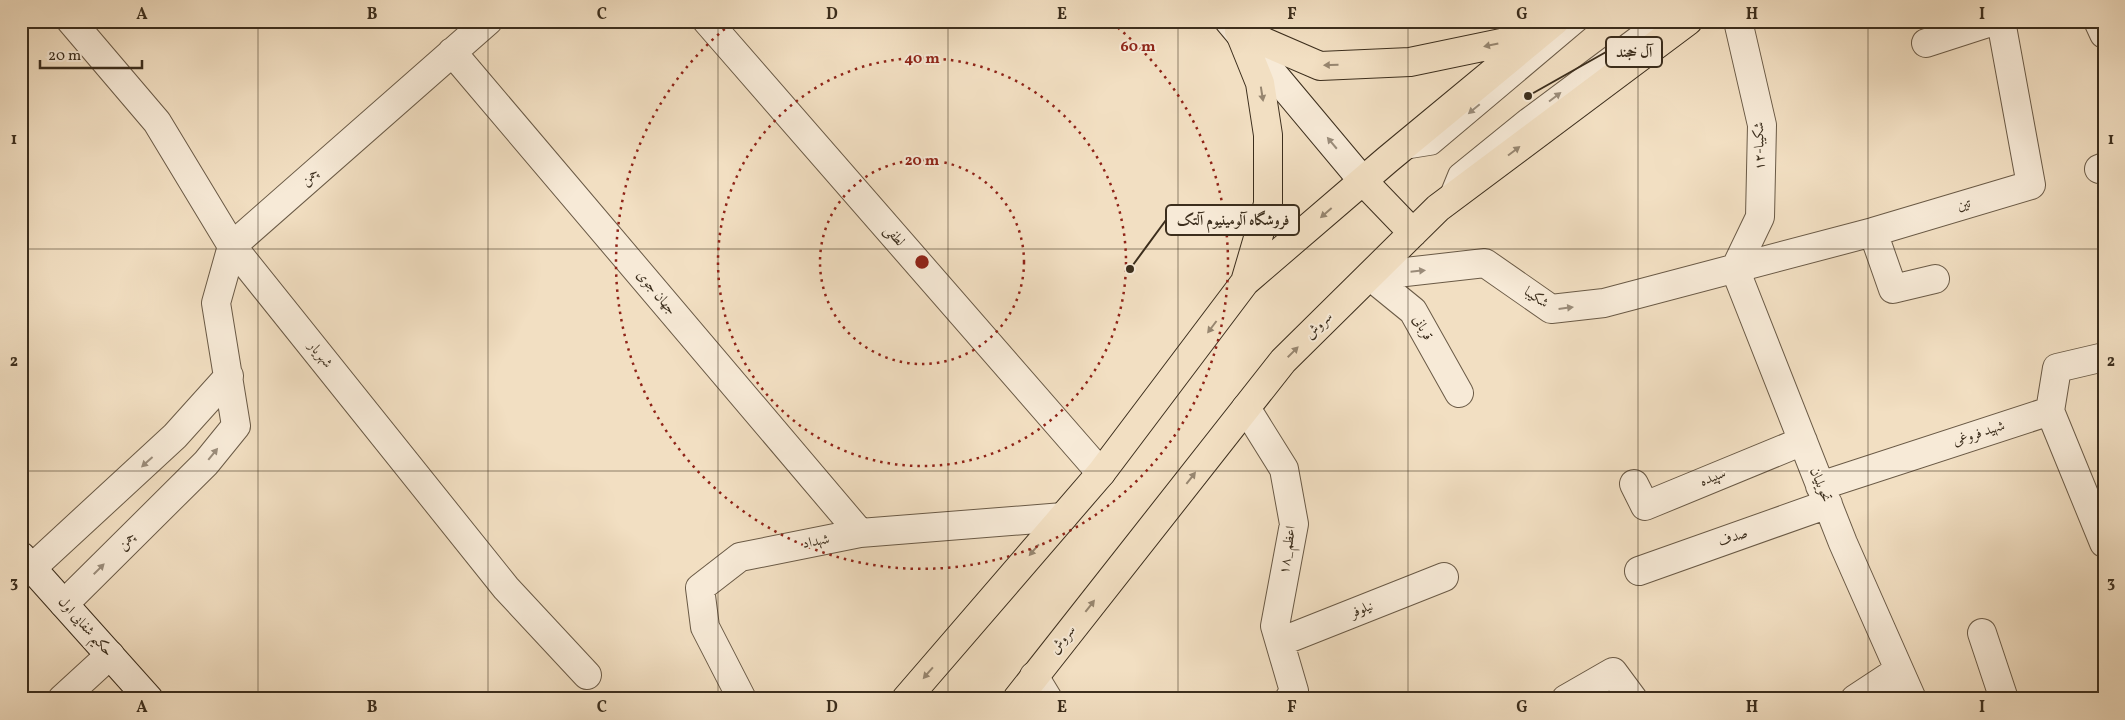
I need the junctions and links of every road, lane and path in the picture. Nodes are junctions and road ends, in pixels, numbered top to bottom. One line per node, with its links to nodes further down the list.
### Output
1 (71, 21): 21 (street, شهریار)
2 (488, 21): 15 (street, چمن)
3 (707, 21): 32 (street, لطفی)
4 (1579, 21): 16 (lane, one-way to 16)
5 (1657, 21): 18 (lane, one-way to 5)
6 (1688, 21): 18 (main road, سروش, one-way to 6)
7 (1738, 21): 22 (street, ۱۲-شکیبا)
8 (1994, 21): 14 (street)
9 (2001, 21): 19 (street, تین)
10 (2098, 21): 13 (street)
11 (1234, 26): 12 (main road, one-way to 11); 17 (street, one-way to 11); 25 (main road, one-way to 25)
12 (1547, 28): 16 (main road)
13 (2104, 34)
14 (1926, 44)
15 (452, 52): 21 (street, چمن); 36 (street, جهان جوی)
16 (1399, 151): 17 (main road)
17 (1363, 181): 20 (main road); 25 (main road, one-way to 25)
18 (1447, 202): 20 (main road, سروش)
19 (1873, 232): 22 (street, تین); 24 (street)
20 (1413, 233): 23 (main road, سروش)
21 (232, 246): 27 (street, چمن); 46 (street, شهریار)
22 (1735, 269): 23 (street, شکیبا, one-way to 22); 31 (street, تحویلیان)
23 (1370, 276): 28 (street, قربانی); 29 (main road, سروش, one-way to 23)
24 (1935, 279)
25 (1245, 282): 32 (main road, one-way to 32)
26 (2104, 357): 30 (street)
27 (229, 376): 38 (street, one-way to 38); 41 (street, چمن, one-way to 27)
28 (1459, 393)
29 (1246, 408): 43 (street, ۱۸_اعظم); 47 (main road, سروش, one-way to 29)
30 (2050, 411): 34 (street, شهید فروغی); 37 (street)
31 (1803, 441): 33 (street, سپیده); 34 (street, تحویلیان)
32 (1101, 473): 35 (main road)
33 (1634, 484)
34 (1824, 495): 39 (street, صدف); 45 (street, تحویلیان)
35 (1063, 517): 36 (street, شهداد); 51 (main road, one-way to 51)
36 (860, 533): 50 (street, شهداد)
37 (2104, 543)
38 (27, 562): 41 (street, حکیم شفایی اول)
39 (1639, 571)
40 (1444, 577): 43 (street, نیلوفر)
41 (64, 604): 44 (street, حکیم شفایی اول)
42 (1982, 633): 58 (street)
43 (1280, 642): 53 (street, ۱۸_اعظم)
44 (110, 655): 48 (street); 49 (street, حکیم شفایی اول)
45 (1899, 670): 56 (street); 57 (street, تحویلیان)
46 (587, 675)
47 (1041, 687): 52 (main road, سروش)
48 (62, 699)
49 (149, 699)
50 (742, 699)
51 (906, 699)
52 (1016, 699)
53 (1289, 699)
54 (1566, 699): 55 (street)
55 (1633, 699)
56 (1855, 699)
57 (1912, 699)
58 (2004, 699)

